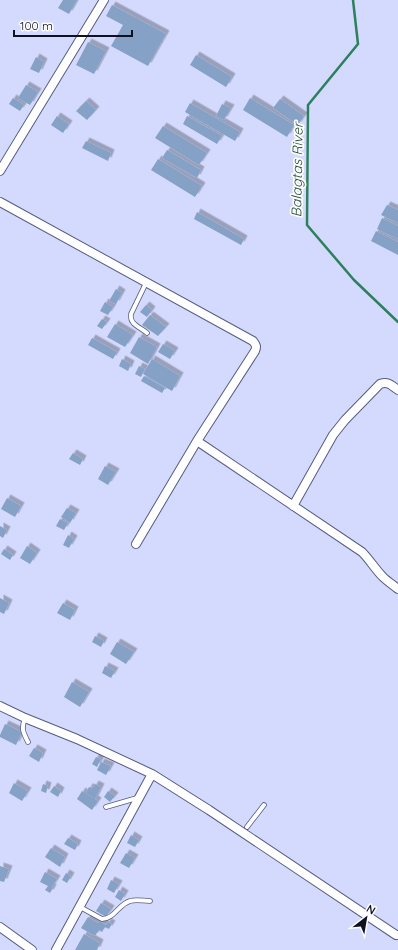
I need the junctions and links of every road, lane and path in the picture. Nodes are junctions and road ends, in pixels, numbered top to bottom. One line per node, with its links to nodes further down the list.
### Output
1 (104, 0): 2 (street)
2 (0, 171)
3 (0, 202): 4 (street)
4 (146, 283): 5 (lane); 7 (street)
5 (147, 333)
6 (398, 390): 8 (street)
7 (197, 441): 8 (street); 9 (street)
8 (293, 506): 10 (street)
9 (136, 544)
10 (398, 589)
11 (0, 706): 12 (street)
12 (25, 718): 13 (lane); 14 (street)
13 (28, 742)
14 (152, 774): 15 (street); 18 (street)
15 (139, 798): 17 (lane); 20 (street)
16 (264, 806): 18 (lane)
17 (106, 807)
18 (245, 830): 22 (street)
19 (150, 901): 20 (lane)
20 (80, 906): 24 (street)
21 (0, 926): 23 (street)
22 (398, 935)
23 (32, 950)
24 (56, 950)

